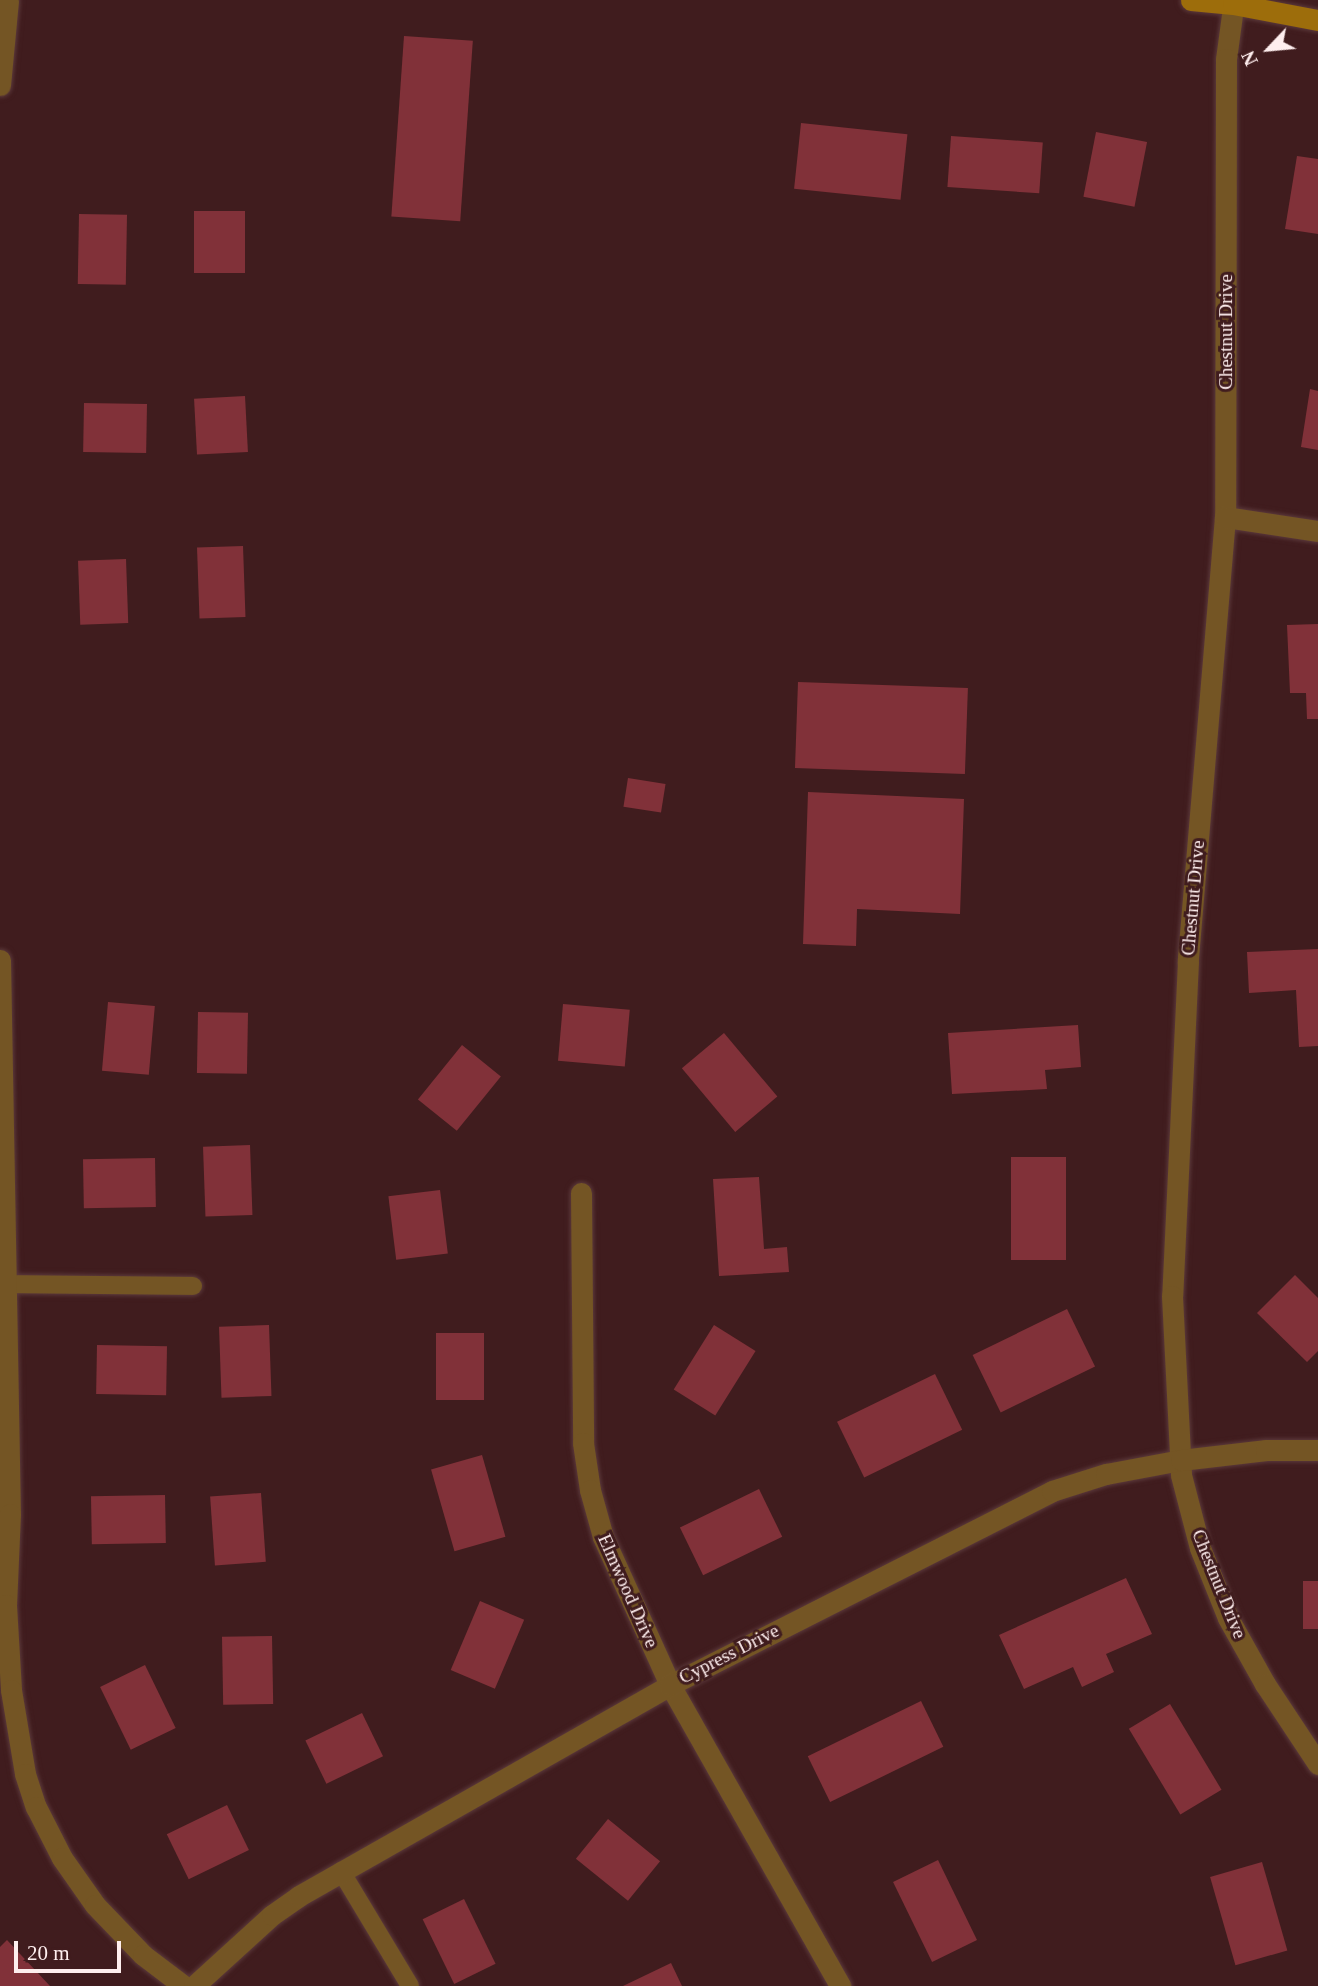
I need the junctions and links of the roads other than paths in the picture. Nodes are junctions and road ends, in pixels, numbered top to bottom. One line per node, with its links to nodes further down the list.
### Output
1 (8, 0): 5 (street)
2 (1191, 0): 3 (main road)
3 (1233, 2): 4 (main road); 6 (street, Chestnut Drive)
4 (1318, 20)
5 (0, 85)
6 (1225, 517): 7 (street); 14 (street, Chestnut Drive)
7 (1318, 531)
8 (0, 960): 10 (street)
9 (581, 1193): 16 (street, Elmwood Drive)
10 (3, 1235): 11 (street)
11 (6, 1284): 12 (lane); 15 (street)
12 (193, 1286)
13 (1318, 1450): 14 (street, Cypress Drive)
14 (1181, 1460): 16 (street, Cypress Drive); 17 (street, Chestnut Drive)
15 (5, 1514): 19 (street)
16 (670, 1685): 18 (street, Cypress Drive); 22 (street, Elmwood Drive)
17 (1318, 1764)
18 (341, 1871): 20 (street, Cypress Drive); 21 (lane)
19 (184, 1986)
20 (194, 1986)
21 (410, 1986)
22 (840, 1986)

